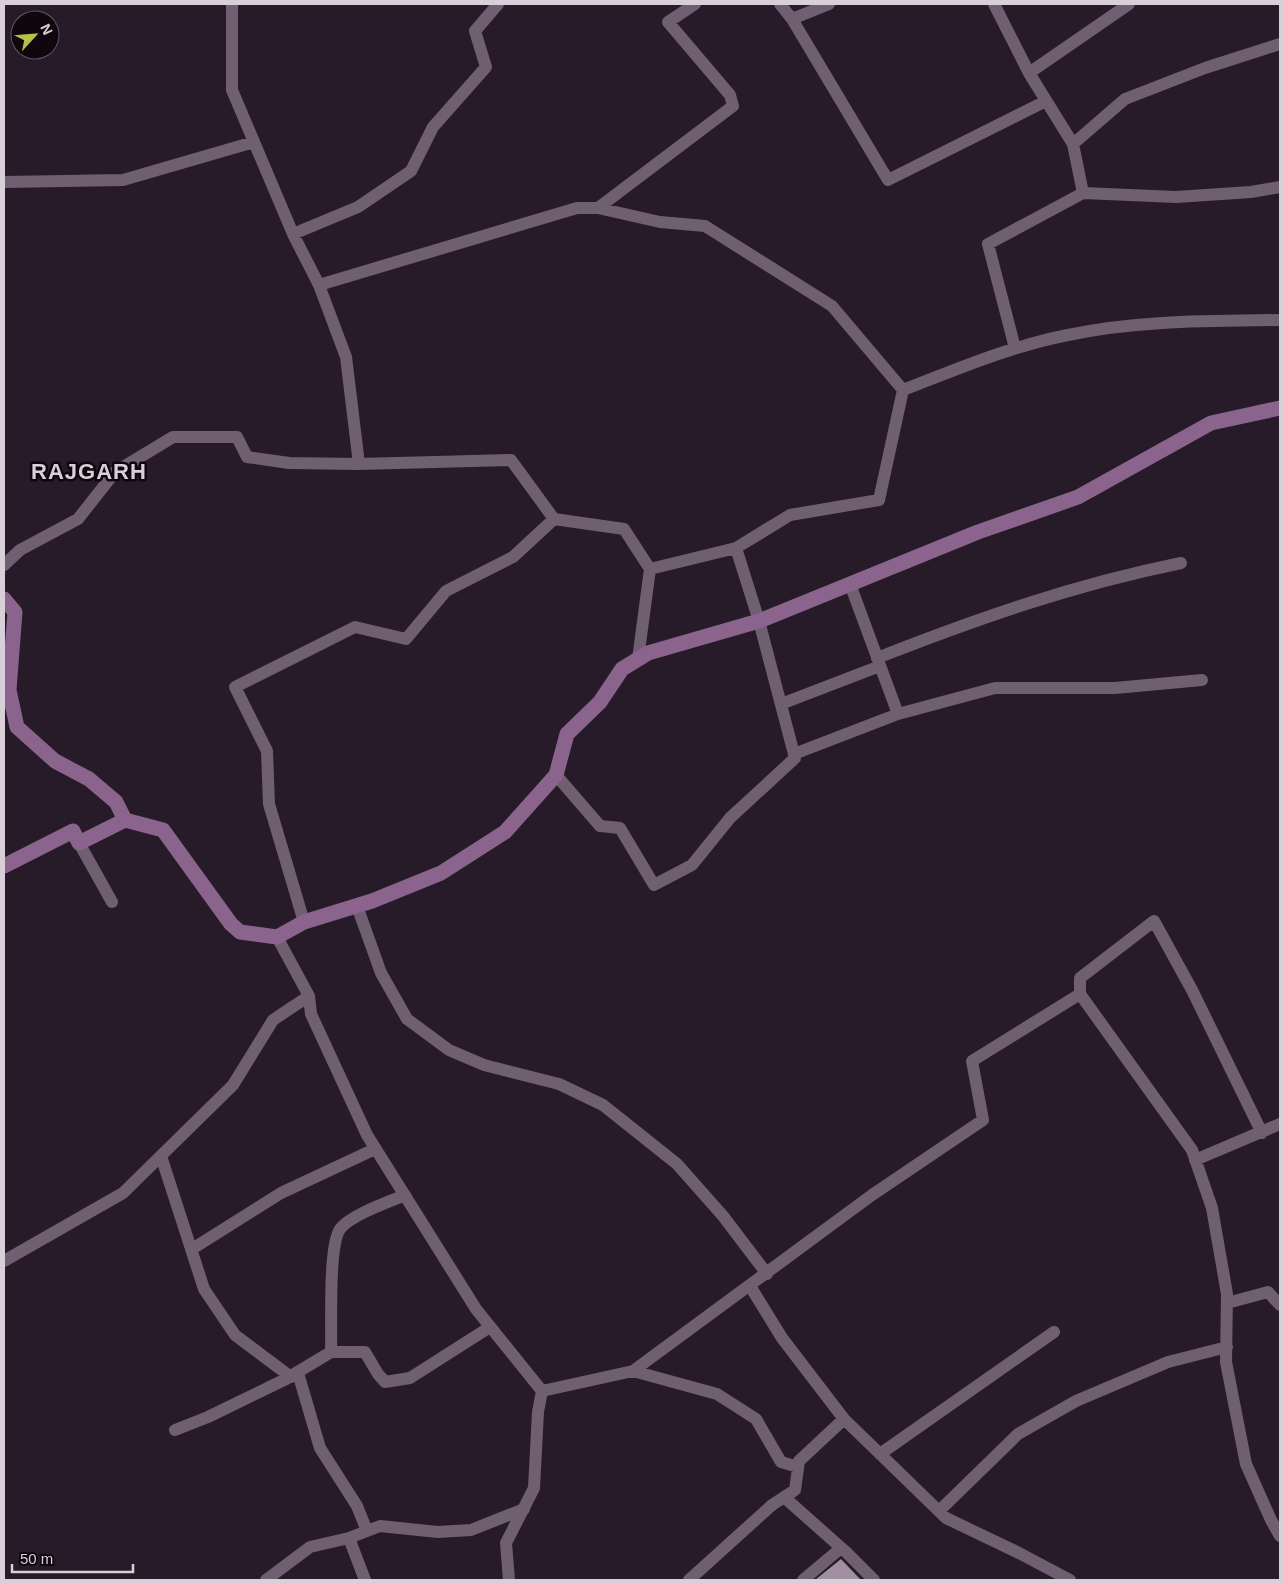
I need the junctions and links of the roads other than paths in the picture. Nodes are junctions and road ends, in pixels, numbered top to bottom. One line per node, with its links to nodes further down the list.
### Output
1 (232, 4): 12 (street)
2 (498, 4): 18 (street)
3 (695, 4): 17 (street)
4 (780, 4): 8 (street)
5 (829, 4): 8 (street)
6 (994, 4): 10 (street)
7 (1129, 4): 10 (street)
8 (792, 19): 11 (street)
9 (1280, 44): 13 (street)
10 (1029, 73): 11 (street)
11 (1046, 101): 13 (street)
12 (254, 142): 14 (street); 18 (street)
13 (1073, 144): 16 (street)
14 (4, 182)
15 (1280, 186): 16 (street)
16 (1083, 193): 21 (street)
17 (598, 208): 19 (street); 22 (street)
18 (293, 234): 19 (street)
19 (319, 286): 24 (street)
20 (1280, 320): 21 (street)
21 (1015, 348): 22 (street)
22 (903, 390): 26 (street)
23 (1280, 408): 30 (street)
24 (359, 464): 25 (street); 28 (street)
25 (554, 519): 29 (street); 45 (street)
26 (736, 548): 29 (street); 32 (street)
27 (1181, 563): 34 (street)
28 (4, 565)
29 (650, 569): 33 (street)
30 (850, 584): 32 (street); 34 (street)
31 (4, 599): 40 (street)
32 (760, 621): 33 (street); 36 (street)
33 (638, 659): 39 (street)
34 (878, 662): 36 (street); 37 (street)
35 (1202, 680): 37 (street)
36 (781, 704): 38 (street)
37 (898, 714): 38 (street)
38 (794, 754): 39 (street)
39 (556, 776): 44 (street)
40 (125, 820): 41 (street); 46 (street)
41 (79, 843): 42 (street); 43 (street)
42 (4, 866)
43 (112, 902)
44 (357, 906): 45 (street); 57 (street)
45 (304, 922): 46 (street)
46 (277, 937): 48 (street)
47 (1080, 994): 50 (street); 53 (street); 57 (street)
48 (309, 996): 51 (street); 52 (street)
49 (1280, 1124): 50 (street)
50 (1262, 1133): 53 (street)
51 (375, 1148): 54 (street); 55 (street)
52 (160, 1156): 55 (street); 56 (street)
53 (1195, 1160): 59 (street)
54 (405, 1195): 61 (street); 64 (street)
55 (192, 1249): 66 (street)
56 (4, 1261)
57 (766, 1274): 58 (street)
58 (750, 1286): 65 (street); 68 (street)
59 (1227, 1304): 60 (street); 63 (street)
60 (1280, 1305)
61 (490, 1327): 64 (street); 67 (street)
62 (1054, 1332): 70 (street)
63 (1227, 1347): 74 (street); 76 (street)
64 (332, 1352): 66 (street)
65 (633, 1370): 67 (street); 71 (street)
66 (294, 1375): 69 (street); 75 (street)
67 (542, 1391): 73 (street)
68 (844, 1419): 70 (street); 71 (street)
69 (175, 1430)
70 (880, 1454): 74 (street)
71 (798, 1467): 72 (street)
72 (784, 1497): 78 (street); 82 (street)
73 (524, 1509): 75 (street); 81 (street)
74 (939, 1511): 85 (street)
75 (367, 1531): 77 (street)
76 (1280, 1536)
77 (350, 1538): 79 (street); 80 (street)
78 (842, 1548): 83 (street); 84 (street)
79 (266, 1580)
80 (366, 1580)
81 (509, 1580)
82 (690, 1580)
83 (803, 1580)
84 (874, 1580)
85 (1070, 1580)

